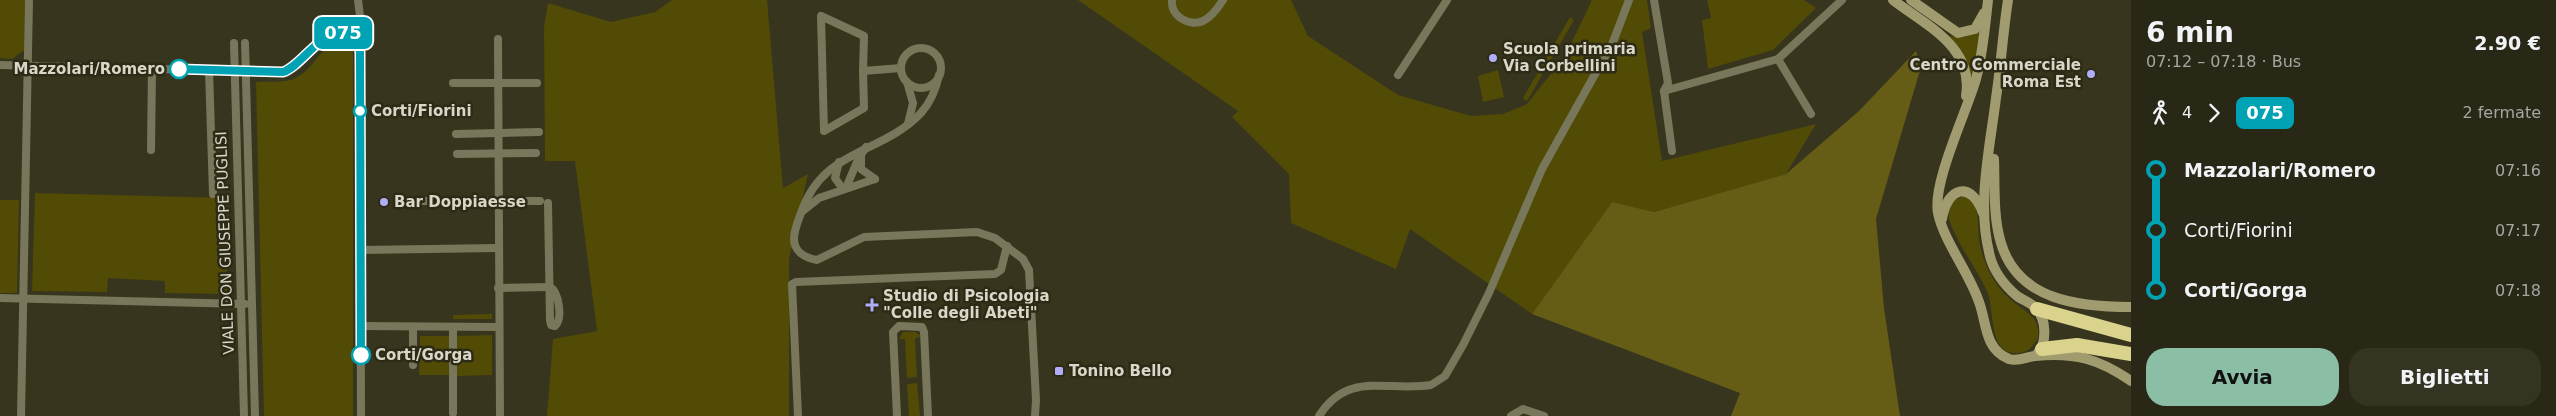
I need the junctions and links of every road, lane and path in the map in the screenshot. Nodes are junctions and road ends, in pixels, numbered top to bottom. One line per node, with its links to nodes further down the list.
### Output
1 (29, 0): 20 (street)
2 (358, 0): 14 (street)
3 (1172, 0): 4 (street)
4 (1223, 0)
5 (1447, 0): 28 (street)
6 (1629, 0): 85 (street)
7 (1654, 0): 33 (street)
8 (1842, 0): 18 (street)
9 (1894, 0): 13 (main road)
10 (1911, 0): 13 (main road)
11 (1988, 0): 13 (main road); 35 (main road)
12 (2008, 0): 36 (main road)
13 (1945, 32): 35 (main road)
14 (354, 36): 25 (street); 58 (street)
15 (498, 39): 29 (street)
16 (234, 43): 24 (street, VIALE DON GIUSEPPE PUGLISI)
17 (245, 43): 25 (street, VIALE DON GIUSEPPE PUGLISI)
18 (1778, 59): 33 (street); 34 (street)
19 (0, 65): 20 (street)
20 (28, 65): 21 (street); 61 (street)
21 (152, 68): 23 (street); 42 (street)
22 (901, 68): 26 (street); 27 (street); 30 (street)
23 (209, 70): 24 (street); 50 (street)
24 (234, 70): 25 (street); 63 (street, VIALE DON GIUSEPPE PUGLISI)
25 (246, 71): 62 (street, VIALE DON GIUSEPPE PUGLISI)
26 (863, 71): 26 (street)
27 (939, 75): 30 (street); 37 (street)
28 (1398, 75)
29 (497, 82): 31 (street); 32 (street); 39 (street)
30 (907, 82): 37 (street)
31 (453, 83)
32 (537, 83)
33 (1664, 91): 43 (street)
34 (1811, 114)
35 (1962, 120): 55 (main road)
36 (1993, 123): 54 (main road); 64 (main road)
37 (907, 125): 41 (street)
38 (539, 132): 39 (street)
39 (497, 133): 40 (street); 46 (street)
40 (456, 134)
41 (866, 147): 47 (street); 48 (street)
42 (151, 150)
43 (1672, 151)
44 (536, 153): 46 (street)
45 (457, 154): 46 (street)
46 (497, 154): 52 (street)
47 (861, 155): 49 (street); 49 (street)
48 (839, 162): 49 (street); 53 (street)
49 (845, 188): 53 (street)
50 (212, 194)
51 (412, 201): 52 (street)
52 (498, 201): 57 (street); 59 (street)
53 (800, 217): 56 (street)
54 (1984, 219): 55 (main road); 65 (main road)
55 (1942, 224): 71 (main road)
56 (1007, 246): 81 (street); 84 (street)
57 (498, 248): 58 (street); 59 (street)
58 (360, 250): 66 (street)
59 (498, 288): 69 (street)
60 (0, 298): 61 (street)
61 (23, 298): 63 (street); 76 (street)
62 (251, 303): 63 (street); 78 (street, VIALE DON GIUSEPPE PUGLISI)
63 (241, 304): 77 (street, VIALE DON GIUSEPPE PUGLISI)
64 (2131, 307)
65 (2036, 309): 70 (highway); 71 (main road)
66 (360, 326): 67 (street); 79 (street)
67 (413, 327): 68 (street); 73 (street)
68 (453, 327): 69 (street); 75 (street)
69 (498, 327): 80 (street)
70 (2130, 334)
71 (2038, 353): 72 (highway); 74 (main road)
72 (2131, 354)
73 (413, 366)
74 (2131, 382)
75 (453, 413)
76 (21, 416)
77 (244, 416)
78 (255, 416)
79 (361, 416)
80 (500, 416)
81 (798, 416)
82 (897, 416): 83 (street)
83 (928, 416)
84 (1035, 416)
85 (1319, 416)
86 (1511, 416): 87 (street)
87 (1544, 416)

